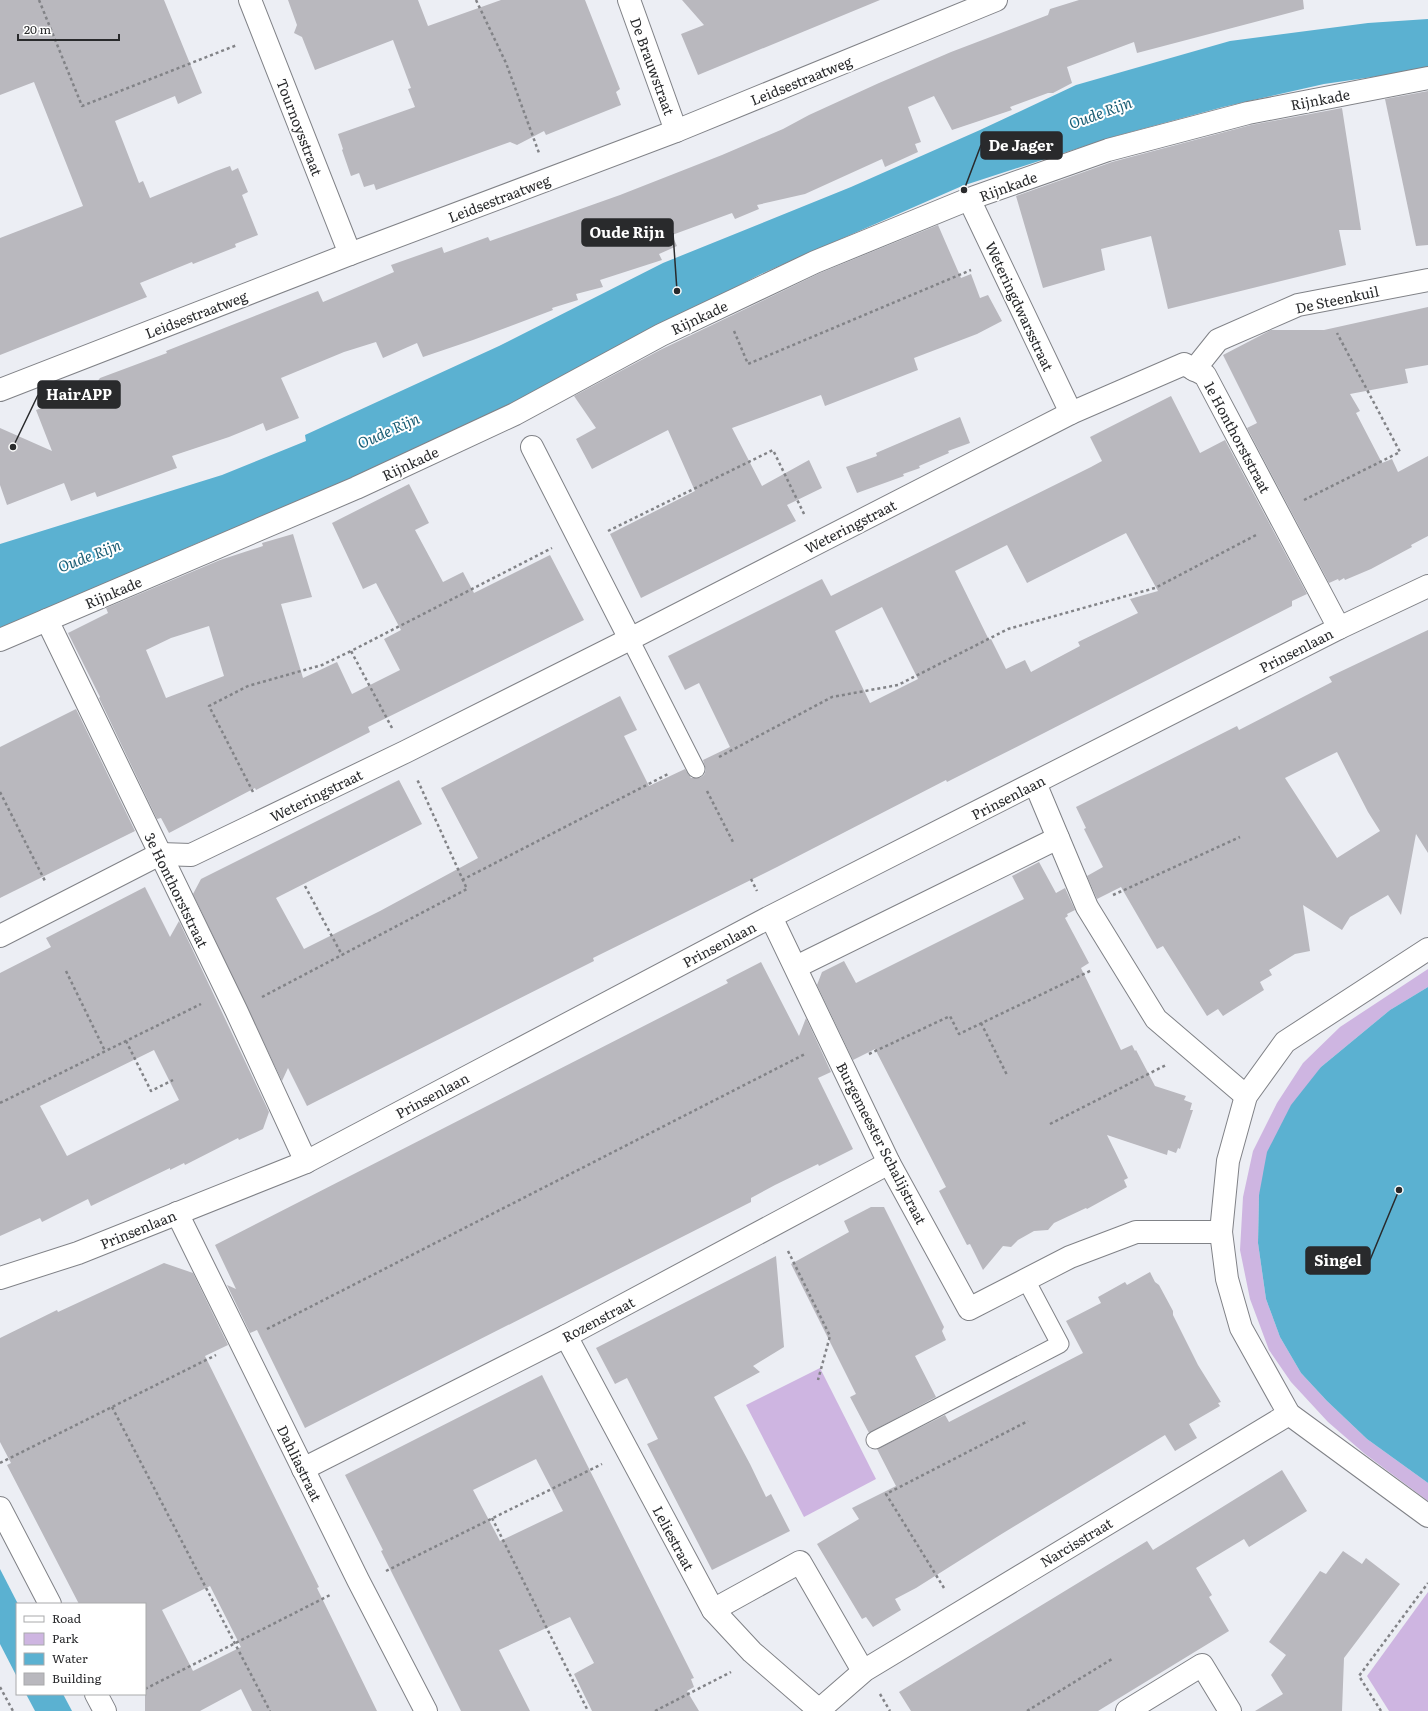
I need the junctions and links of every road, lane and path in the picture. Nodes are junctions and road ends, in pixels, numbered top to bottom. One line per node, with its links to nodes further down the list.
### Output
1 (39, 0): 6 (path)
2 (250, 0): 6 (street, Tournoysstraat)
3 (476, 0): 9 (path)
4 (629, 0): 8 (street, De Brauwstraat)
5 (996, 0): 8 (street, Leidsestraatweg)
6 (264, 34): 11 (street, Tournoysstraat)
7 (1428, 78): 10 (street, Rijnkade)
8 (676, 131): 9 (street, Leidsestraatweg)
9 (549, 179): 11 (street, Leidsestraatweg)
10 (969, 199): 12 (street, Weteringdwarsstraat); 14 (street, Rijnkade)
11 (350, 254): 17 (street, Leidsestraatweg)
12 (998, 259): 14 (path); 18 (street, Weteringdwarsstraat)
13 (1428, 280): 16 (street, De Steenkuil)
14 (724, 306): 24 (street, Rijnkade)
15 (1337, 333): 20 (path)
16 (1194, 370): 18 (street, 1e Honthorststraat); 20 (street, 1e Honthorststraat)
17 (0, 390)
18 (1071, 413): 22 (street, Weteringstraat)
19 (532, 446): 21 (street)
20 (1281, 517): 25 (street, 1e Honthorststraat); 29 (path)
21 (582, 543): 22 (path); 26 (street)
22 (818, 543): 26 (street, Weteringstraat)
23 (1428, 586): 25 (street, Prinsenlaan)
24 (47, 620): 27 (street, Rijnkade); 36 (street, 3e Honthorststraat)
25 (1339, 628): 30 (street, Prinsenlaan)
26 (630, 639): 29 (lane); 32 (street, Weteringstraat)
27 (0, 640)
28 (351, 651): 32 (path)
29 (694, 766): 35 (path); 37 (path)
30 (1035, 783): 34 (street); 41 (street, Prinsenlaan)
31 (0, 792): 39 (path)
32 (266, 819): 36 (street, Weteringstraat)
33 (1240, 837): 40 (path)
34 (1058, 838): 40 (street); 46 (street)
35 (733, 842)
36 (160, 854): 39 (street, Weteringstraat); 48 (street, 3e Honthorststraat)
37 (462, 880)
38 (305, 886): 44 (path)
39 (58, 906): 42 (street, Weteringstraat)
40 (1087, 907): 45 (street)
41 (771, 917): 46 (street, Burgemeester Schalijstraat); 60 (street, Prinsenlaan)
42 (0, 936)
43 (1428, 949): 57 (street)
44 (342, 955)
45 (1118, 957): 49 (path); 53 (street)
46 (796, 967): 51 (street, Burgemeester Schalijstraat)
47 (66, 971): 52 (path)
48 (226, 991): 50 (path); 60 (street, 3e Honthorststraat)
49 (981, 1023): 54 (path); 55 (path)
50 (126, 1041): 52 (path); 56 (path)
51 (831, 1041): 54 (street, Burgemeester Schalijstraat); 68 (path)
52 (106, 1051): 58 (path)
53 (1193, 1051): 57 (street); 59 (path)
54 (844, 1066): 61 (street, Burgemeester Schalijstraat)
55 (1007, 1075)
56 (173, 1080)
57 (1246, 1096): 64 (street)
58 (0, 1103)
59 (1050, 1124)
60 (306, 1162): 62 (street, Prinsenlaan)
61 (889, 1163): 63 (street, Rozenstraat); 66 (street, Burgemeester Schalijstraat)
62 (177, 1213): 65 (street, Prinsenlaan); 68 (street, Dahliastraat)
63 (775, 1224): 67 (street, Rozenstraat); 69 (path)
64 (1221, 1232): 66 (street, Burgemeester Schalijstraat); 71 (street)
65 (0, 1278)
66 (1026, 1280): 73 (lane)
67 (566, 1336): 74 (street, Leliestraat); 76 (street, Rozenstraat)
68 (240, 1343): 70 (path); 76 (street, Dahliastraat)
69 (818, 1380)
70 (112, 1407): 75 (path); 85 (path)
71 (1289, 1414): 78 (street); 84 (street, Narcisstraat)
72 (1028, 1421): 84 (path)
73 (875, 1440)
74 (628, 1452): 79 (path); 83 (street, Leliestraat)
75 (0, 1463)
76 (303, 1469): 80 (street, Dahliastraat)
77 (0, 1508): 82 (street)
78 (1428, 1516)
79 (492, 1518): 80 (path); 97 (path)
80 (359, 1582): 85 (path); 96 (street, Dahliastraat)
81 (1428, 1583): 102 (path)
82 (49, 1603)
83 (713, 1610): 86 (street, Leliestraat); 88 (street)
84 (959, 1613): 88 (street, Narcisstraat)
85 (235, 1644): 90 (path); 95 (path)
86 (758, 1657): 92 (street, Leliestraat); 98 (path)
87 (1112, 1659): 99 (path)
88 (863, 1672): 92 (street, Narcisstraat)
89 (0, 1687): 93 (path)
90 (146, 1688)
91 (97, 1695): 94 (street)
92 (819, 1710)
93 (13, 1711)
94 (105, 1711)
95 (270, 1711)
96 (426, 1711)
97 (588, 1711)
98 (655, 1711)
99 (1027, 1711)
100 (1127, 1711): 101 (street)
101 (1230, 1711)
102 (1380, 1711)

